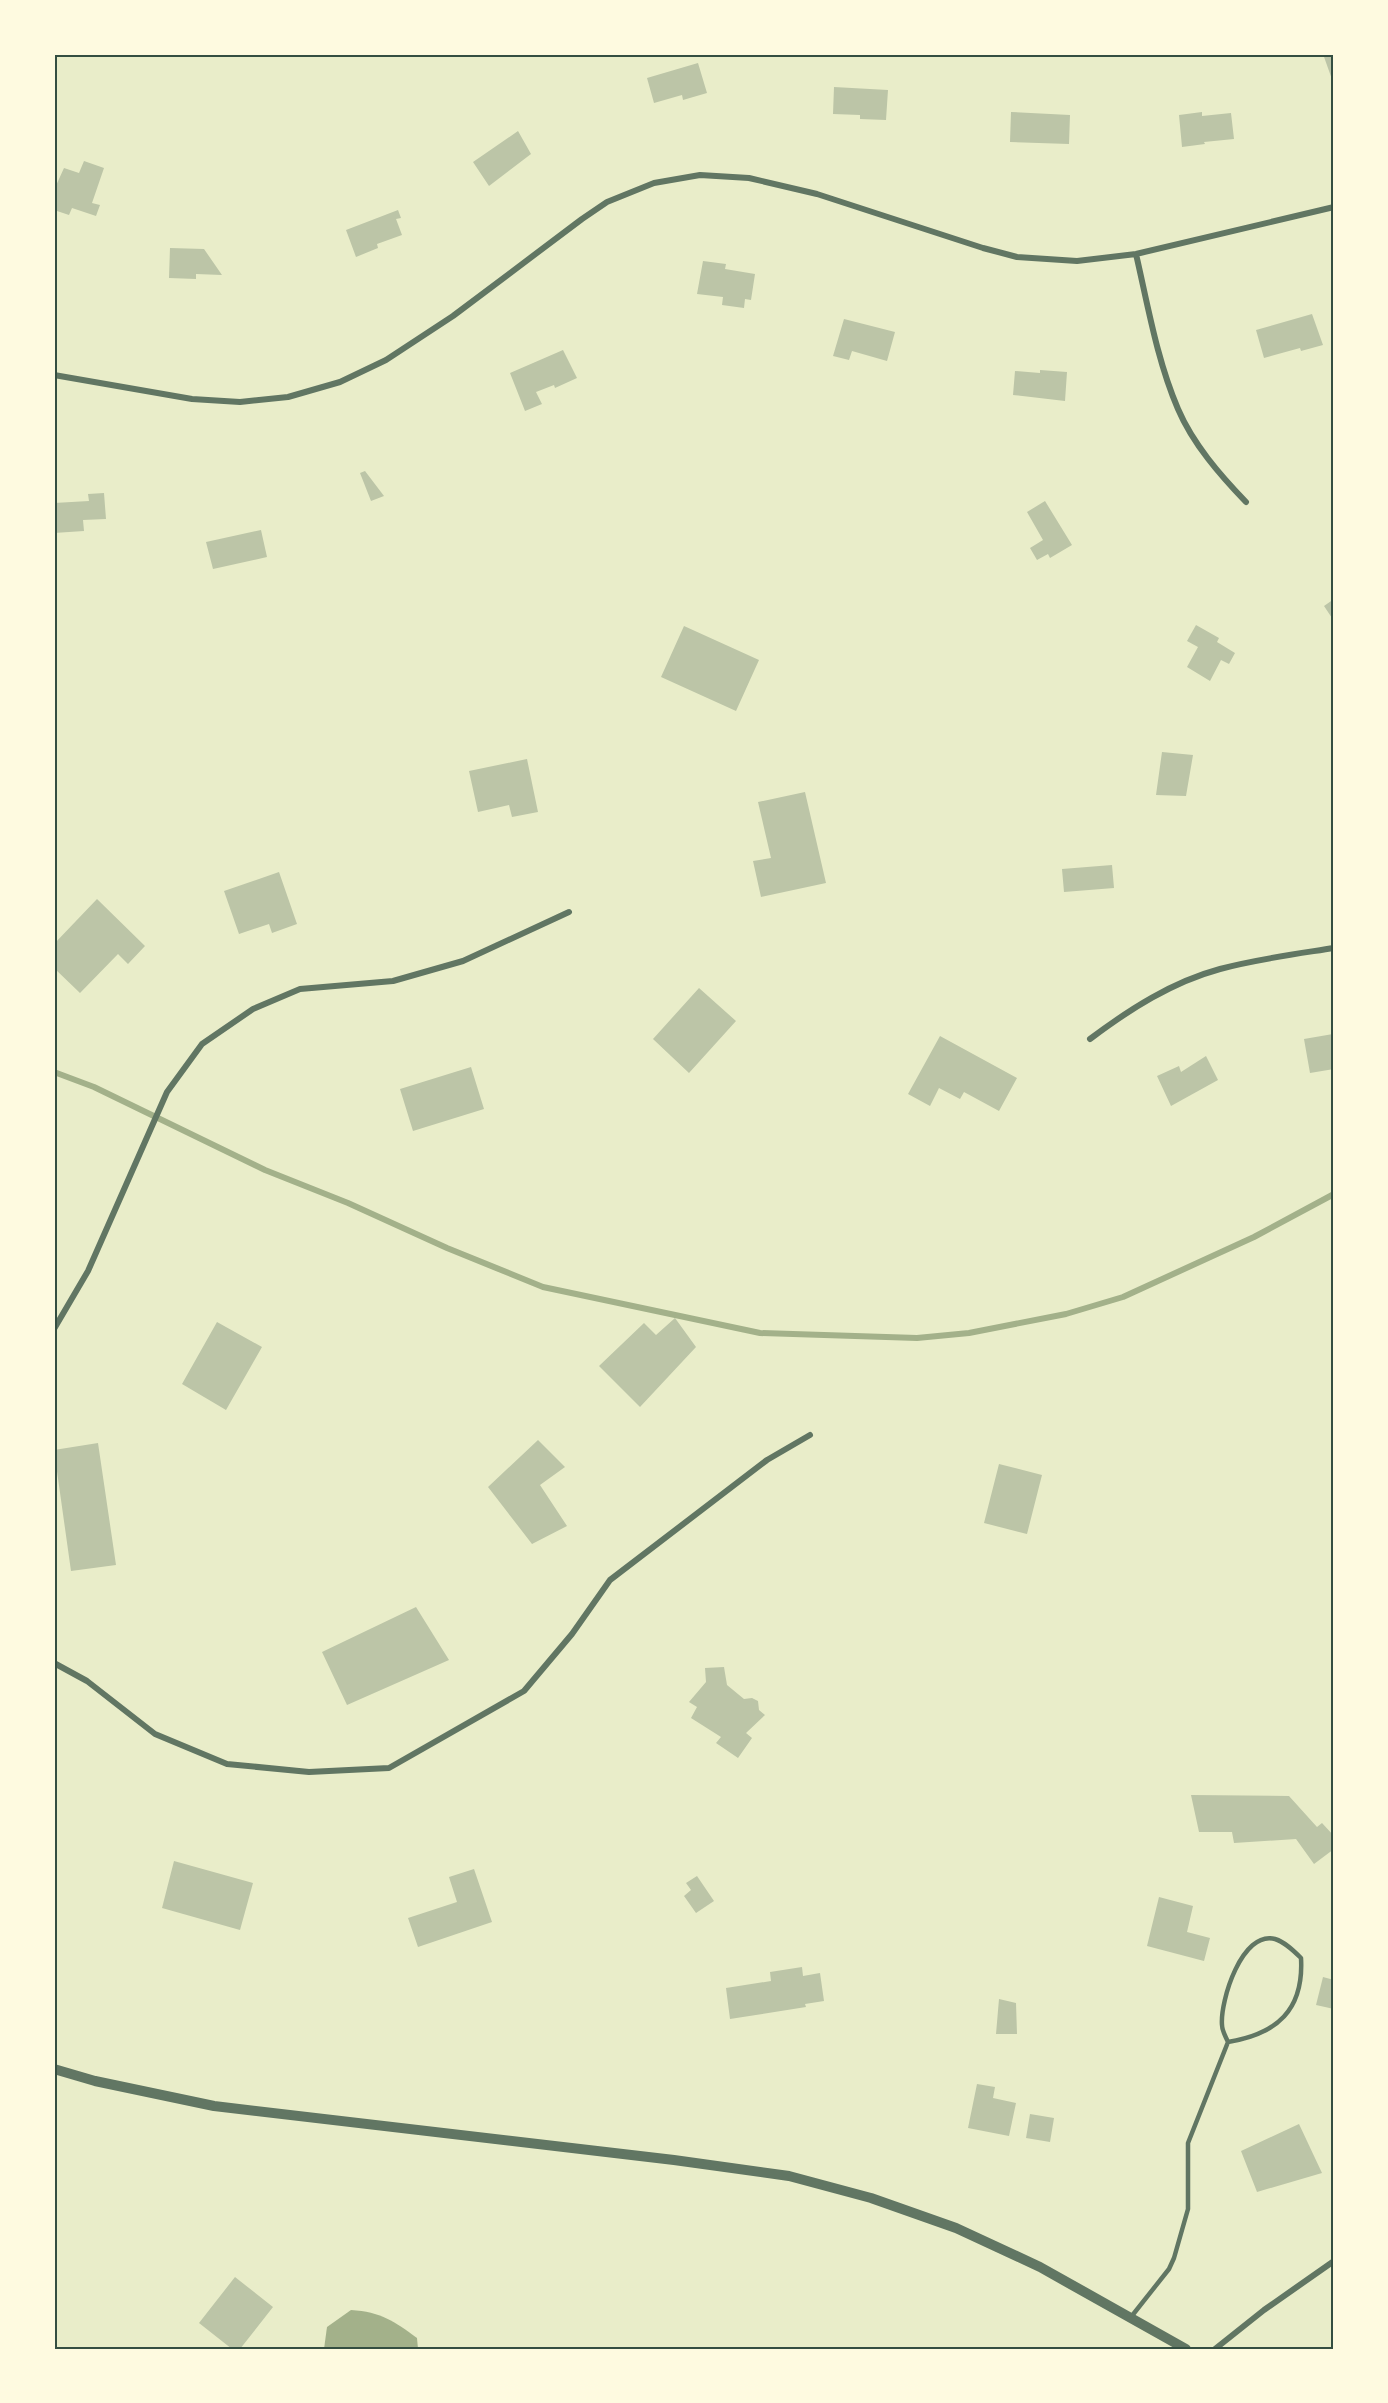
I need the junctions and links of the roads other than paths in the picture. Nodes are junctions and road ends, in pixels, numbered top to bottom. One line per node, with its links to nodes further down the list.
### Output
1 (1334, 207): 2 (street)
2 (1136, 254): 3 (street); 4 (street)
3 (54, 375)
4 (1246, 502)
5 (568, 912): 8 (street)
6 (1334, 948): 7 (street)
7 (1090, 1039)
8 (54, 1329)
9 (810, 1435): 10 (street)
10 (54, 1663)
11 (1228, 2042): 11 (lane); 14 (lane)
12 (54, 2069): 14 (street)
13 (1334, 2261): 16 (street)
14 (1131, 2317): 15 (street)
15 (1186, 2349)
16 (1215, 2349)

